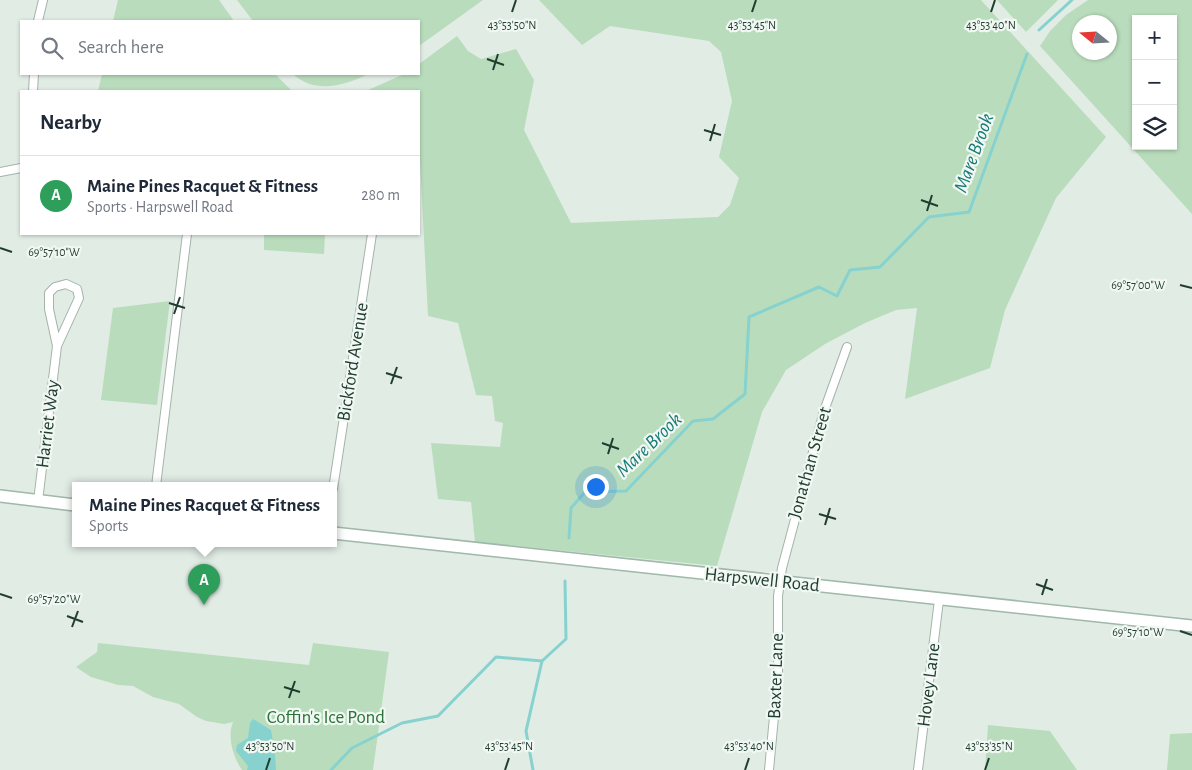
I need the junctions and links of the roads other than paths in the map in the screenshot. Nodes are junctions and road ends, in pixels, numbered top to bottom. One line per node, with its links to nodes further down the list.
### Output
1 (43, 0): 2 (street)
2 (38, 20)
3 (34, 75): 4 (street)
4 (34, 90)
5 (20, 168): 6 (street)
6 (0, 172)
7 (187, 235): 11 (street)
8 (372, 235): 12 (street, Bickford Avenue)
9 (57, 346): 9 (street, Harriet Way); 14 (street, Harriet Way)
10 (847, 347): 17 (street, Jonathan Street)
11 (156, 482)
12 (334, 482)
13 (0, 496): 14 (main road)
14 (38, 501): 15 (main road)
15 (72, 506)
16 (337, 533): 17 (main road, Harpswell Road)
17 (780, 582): 18 (main road, Harpswell Road); 20 (street, Baxter Lane)
18 (939, 600): 19 (main road, Harpswell Road); 21 (street, Hovey Lane)
19 (1192, 626)
20 (769, 770)
21 (918, 770)

